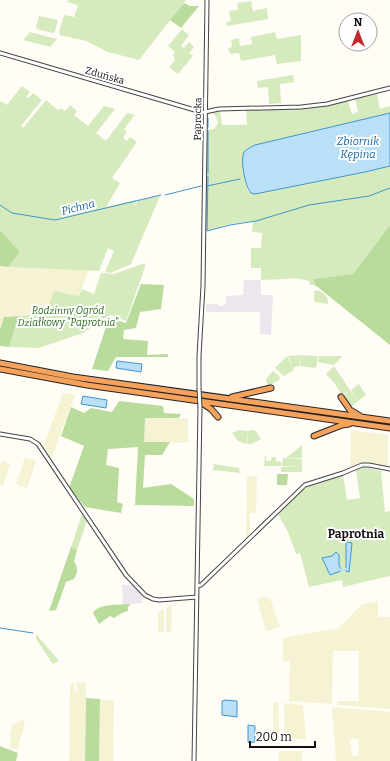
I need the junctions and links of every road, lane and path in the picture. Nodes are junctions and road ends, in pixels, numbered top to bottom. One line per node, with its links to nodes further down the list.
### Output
1 (207, 0): 4 (street, Paprocka)
2 (0, 53): 4 (street, Zduńska)
3 (390, 88): 4 (street, Zduńska)
4 (205, 113): 19 (street, Paprocka, bridge)
5 (0, 363): 9 (highway)
6 (0, 370): 10 (highway)
7 (271, 388): 9 (highway)
8 (341, 397): 12 (highway)
9 (222, 398): 12 (highway)
10 (194, 400): 11 (highway); 14 (highway)
11 (218, 417)
12 (362, 417): 13 (highway)
13 (390, 421)
14 (364, 424): 15 (highway); 17 (highway)
15 (390, 428)
16 (0, 434): 20 (street)
17 (314, 436)
18 (390, 469): 19 (street)
19 (197, 586): 20 (street, Paprocka)
20 (197, 597): 21 (street, Paprocka)
21 (194, 761)

